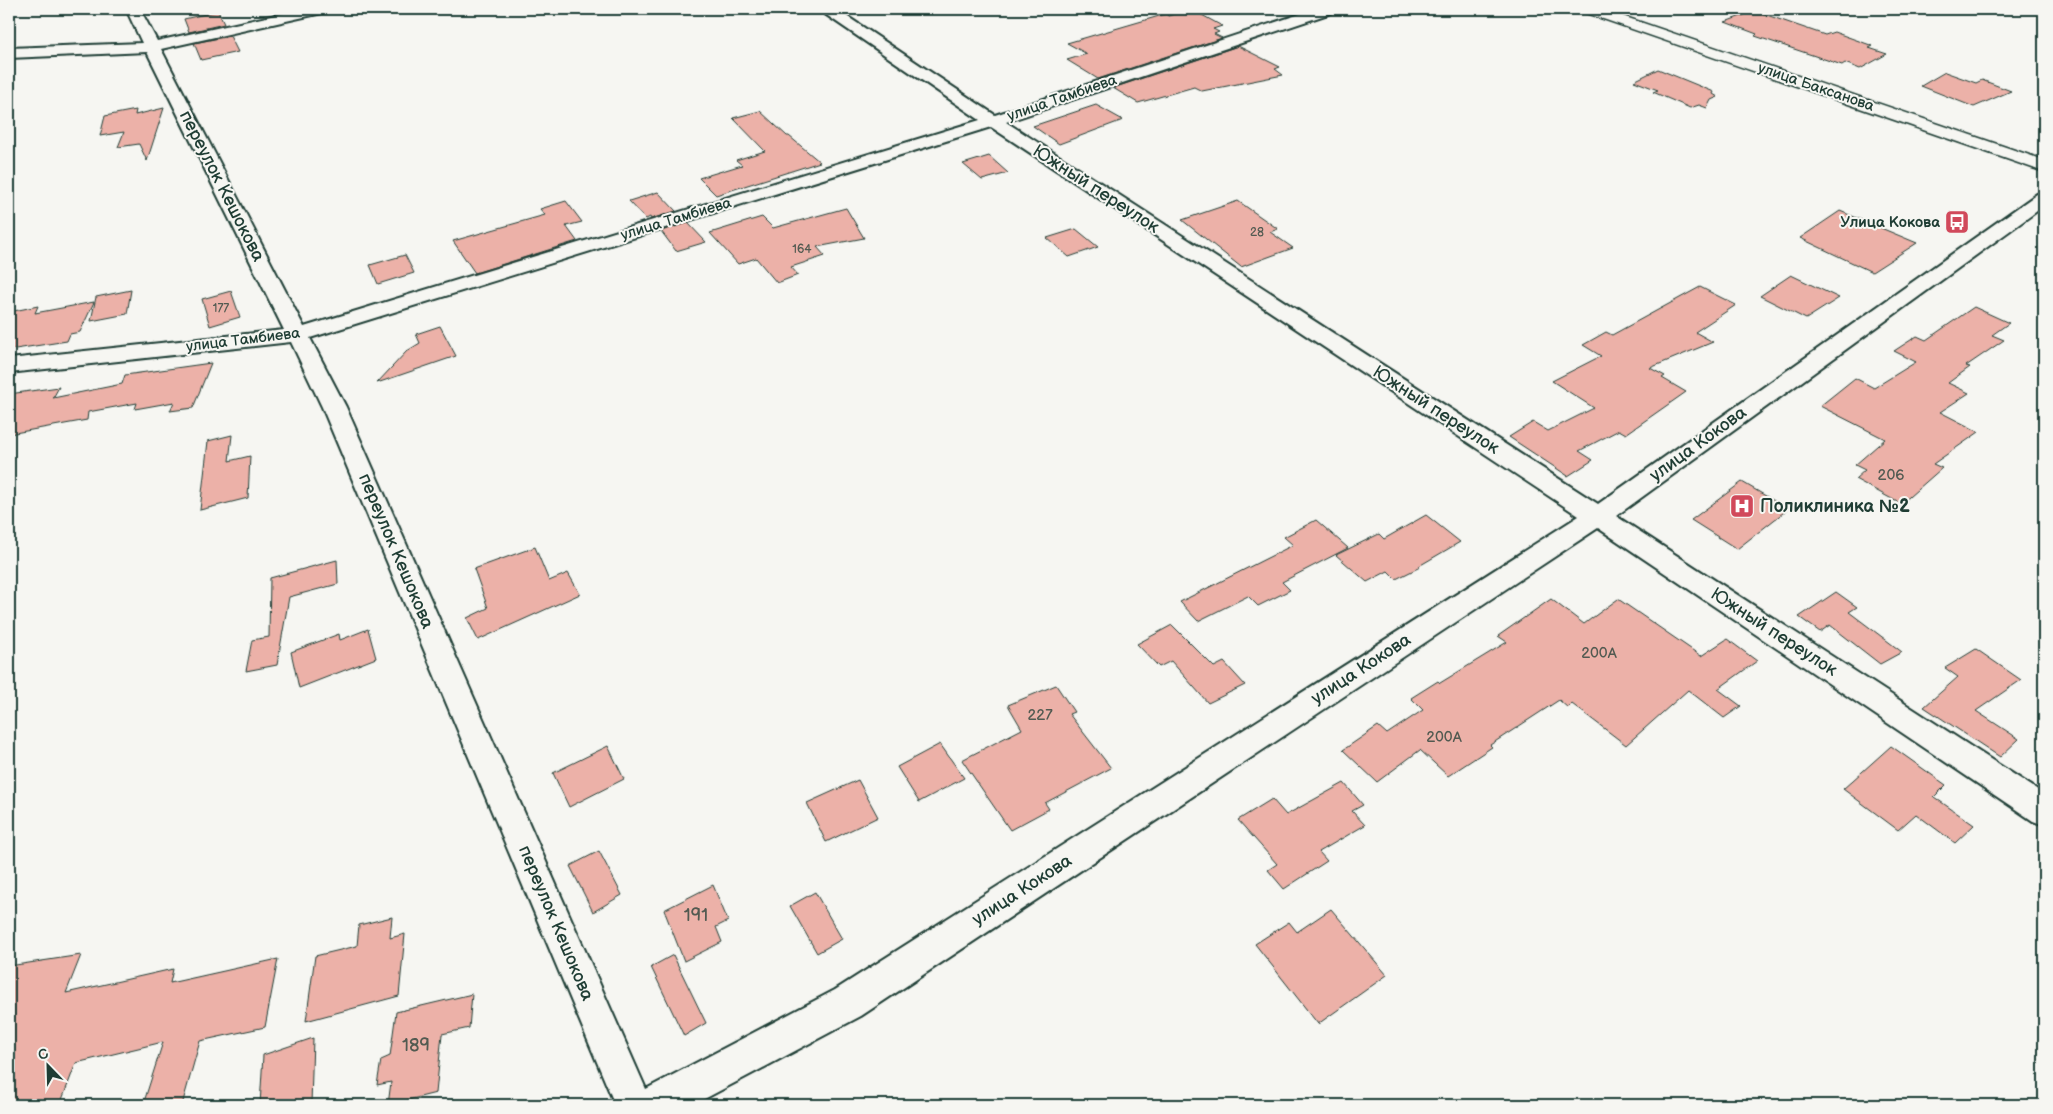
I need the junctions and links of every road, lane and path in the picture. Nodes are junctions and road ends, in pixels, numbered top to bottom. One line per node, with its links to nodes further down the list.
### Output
1 (133, 9): 6 (street, переулок Кешокова)
2 (322, 9): 6 (street)
3 (827, 9): 8 (street, Южный переулок)
4 (1329, 9): 8 (street, улица Тамбиева)
5 (1588, 9): 9 (main road, улица Баксанова)
6 (151, 47): 7 (street); 11 (street, переулок Кешокова)
7 (9, 53)
8 (993, 121): 11 (street, улица Тамбиева); 13 (street, Южный переулок)
9 (2044, 166)
10 (2044, 198): 13 (street, улица Кокова)
11 (299, 335): 12 (street, улица Тамбиева); 15 (street, переулок Кешокова)
12 (9, 366)
13 (1598, 516): 14 (street, Южный переулок); 16 (street, улица Кокова)
14 (2044, 811)
15 (634, 1105)
16 (655, 1105)

